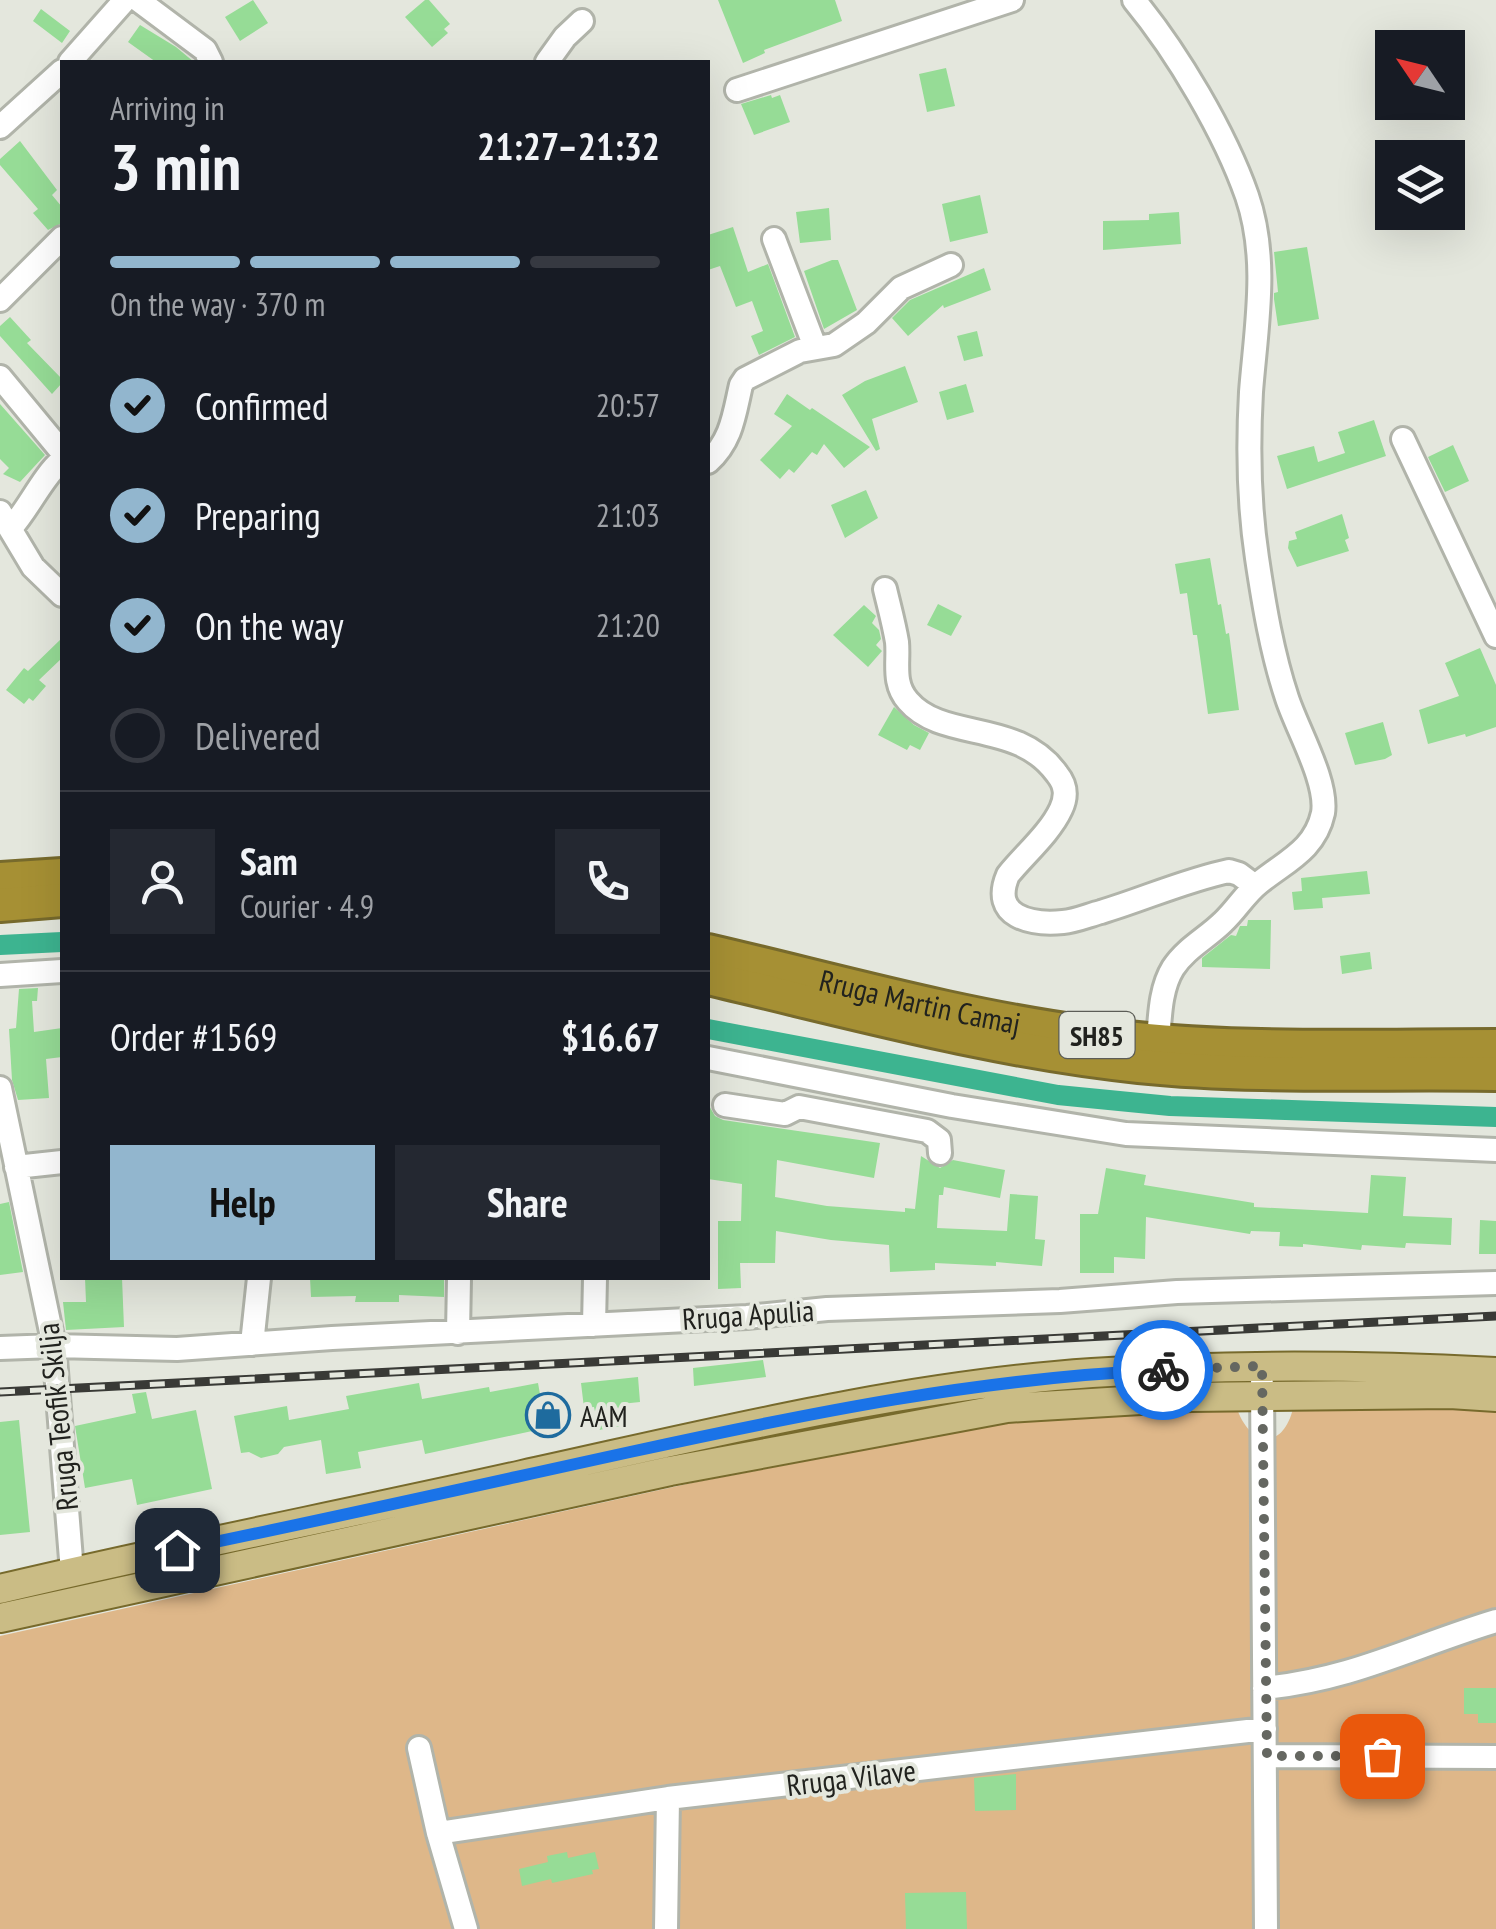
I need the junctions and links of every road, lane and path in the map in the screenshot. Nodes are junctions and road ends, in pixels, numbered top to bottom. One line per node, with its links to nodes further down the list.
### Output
1 (124, 0): 6 (street)
2 (138, 0): 7 (street)
3 (1012, 0): 10 (street)
4 (1134, 0): 28 (street)
5 (582, 20): 8 (street)
6 (72, 60)
7 (210, 60)
8 (548, 60)
9 (60, 73): 11 (street)
10 (737, 90)
11 (0, 127)
12 (774, 239): 16 (street)
13 (60, 240): 15 (street)
14 (952, 265): 16 (street)
15 (0, 300)
16 (816, 347): 20 (street)
17 (0, 377): 19 (street)
18 (1403, 439): 25 (street)
19 (60, 450)
20 (710, 460)
21 (60, 462): 22 (street)
22 (5, 520): 24 (street)
23 (885, 589): 28 (street)
24 (60, 593)
25 (1496, 636)
26 (60, 874): 27 (highway)
27 (0, 878)
28 (1254, 886): 35 (street)
29 (60, 900): 30 (highway)
30 (0, 905)
31 (710, 951): 35 (highway, Rruga Martin Camaj / SH85)
32 (60, 971): 33 (street)
33 (0, 975)
34 (710, 978): 38 (highway, Rruga Martin Camaj / SH85)
35 (1158, 1041): 36 (highway, Rruga Martin Camaj / SH85)
36 (1496, 1046)
37 (710, 1058): 39 (street)
38 (1496, 1074)
39 (804, 1078): 42 (street); 43 (street)
40 (0, 1088): 46 (street, Rruga Teofik Skilja)
41 (725, 1105): 42 (street)
42 (798, 1107): 44 (street)
43 (1496, 1150)
44 (940, 1153)
45 (60, 1162): 46 (street)
46 (16, 1167): 54 (street, Rruga Teofik Skilja)
47 (259, 1280): 53 (street)
48 (459, 1280): 52 (street)
49 (596, 1280): 51 (street)
50 (1496, 1283): 51 (street, Rruga Apulia)
51 (594, 1325): 52 (street, Rruga Apulia)
52 (458, 1333): 53 (street, Rruga Apulia)
53 (252, 1344): 54 (street, Rruga Apulia)
54 (54, 1346): 55 (street, Rruga Apulia); 60 (street, Rruga Teofik Skilja)
55 (0, 1348)
56 (1262, 1366): 57 (main road); 58 (street); 60 (main road)
57 (1496, 1372)
58 (1262, 1396): 59 (main road); 62 (main road); 64 (street)
59 (1496, 1396)
60 (72, 1572): 61 (main road)
61 (0, 1589)
62 (0, 1618)
63 (1496, 1621): 64 (street)
64 (1264, 1688): 65 (street)
65 (1265, 1729): 67 (street); 69 (street, Rruga Vilave)
66 (419, 1748): 70 (street)
67 (1267, 1756): 68 (street); 73 (street)
68 (1496, 1756)
69 (668, 1798): 70 (street, Rruga Vilave); 72 (street)
70 (438, 1833): 71 (street)
71 (466, 1929)
72 (666, 1929)
73 (1266, 1929)

